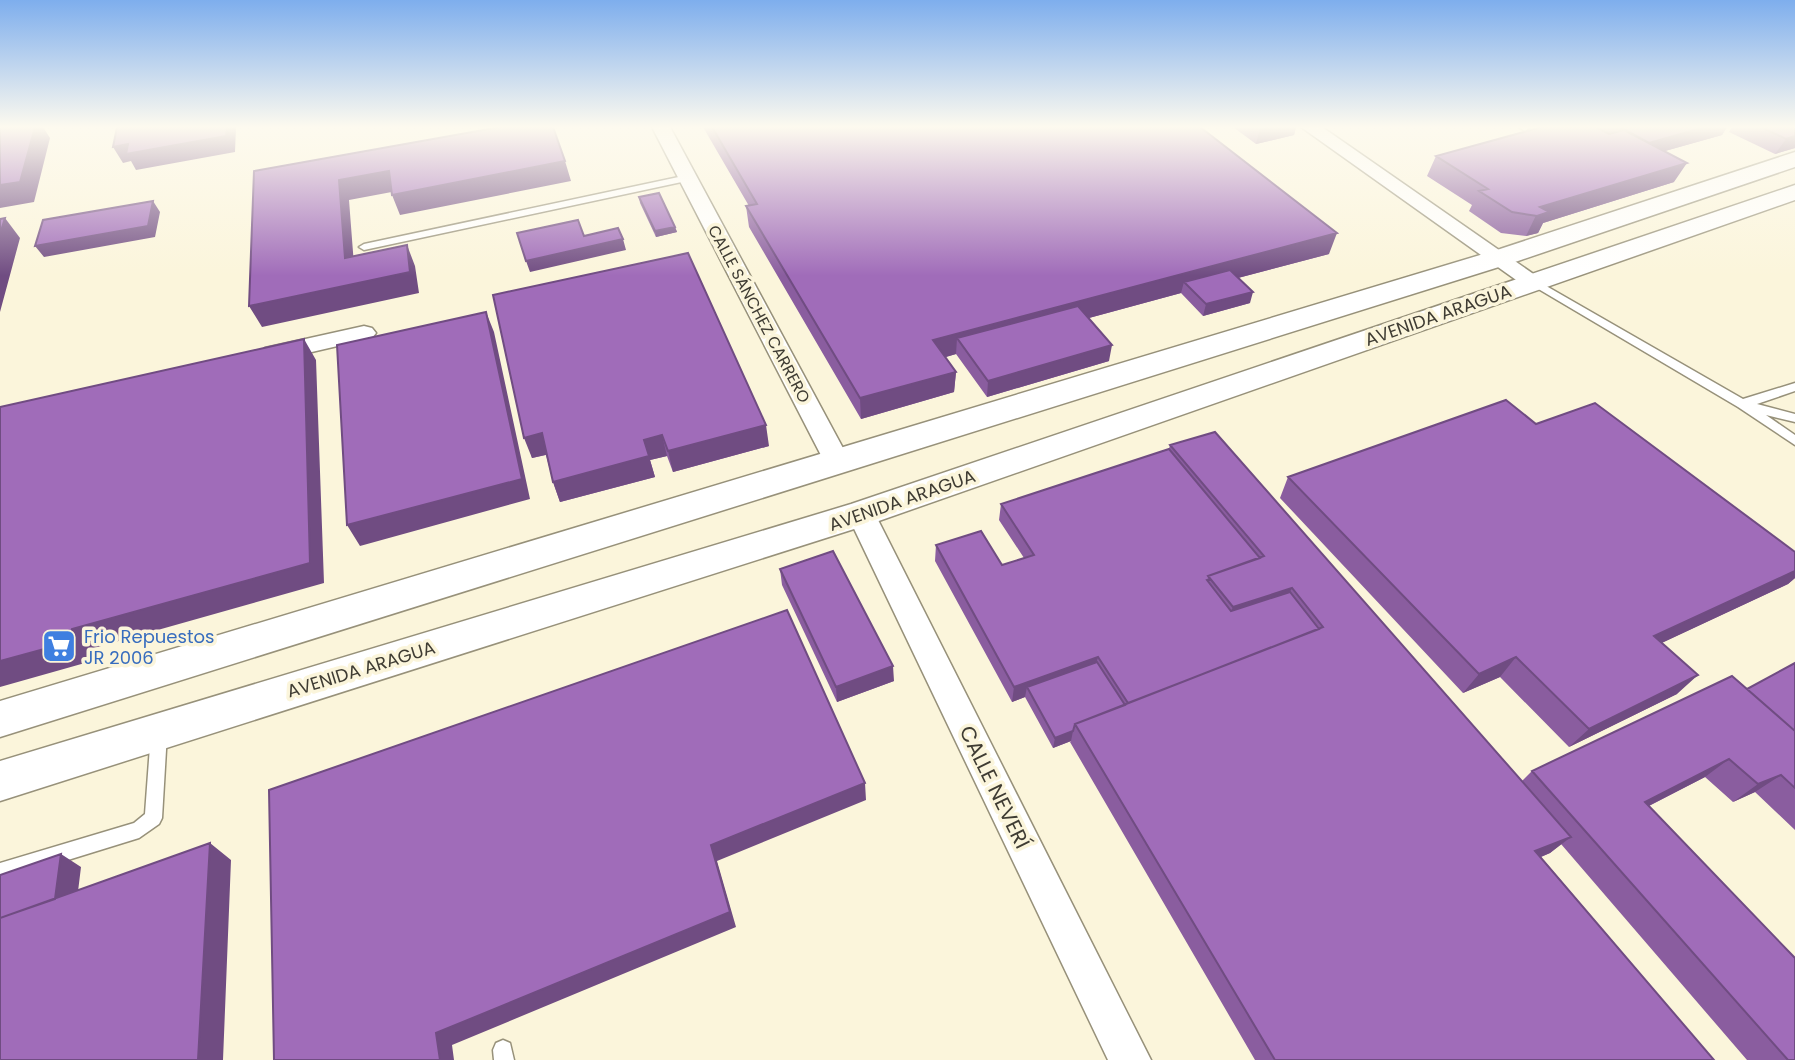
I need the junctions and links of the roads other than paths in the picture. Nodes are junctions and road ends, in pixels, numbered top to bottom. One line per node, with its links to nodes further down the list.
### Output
1 (1381, 176): 6 (street)
2 (1742, 176): 6 (street, AVENIDA ARAGUA)
3 (688, 178): 5 (lane); 14 (street, CALLE SÁNCHEZ CARRERO)
4 (1795, 192): 7 (street, AVENIDA ARAGUA)
5 (364, 247)
6 (1497, 258): 7 (street); 14 (street, AVENIDA ARAGUA)
7 (1534, 282): 11 (lane); 15 (street, AVENIDA ARAGUA)
8 (364, 333): 9 (street)
9 (256, 357)
10 (1795, 387): 11 (lane)
11 (1742, 404): 12 (lane); 13 (lane)
12 (1795, 418)
13 (1795, 441)
14 (838, 463): 16 (street, AVENIDA ARAGUA)
15 (861, 514): 17 (street, AVENIDA ARAGUA); 20 (street, CALLE NEVERÍ)
16 (0, 719)
17 (160, 732): 18 (street, AVENIDA ARAGUA); 19 (lane)
18 (0, 781)
19 (0, 872)
20 (1130, 1060)

